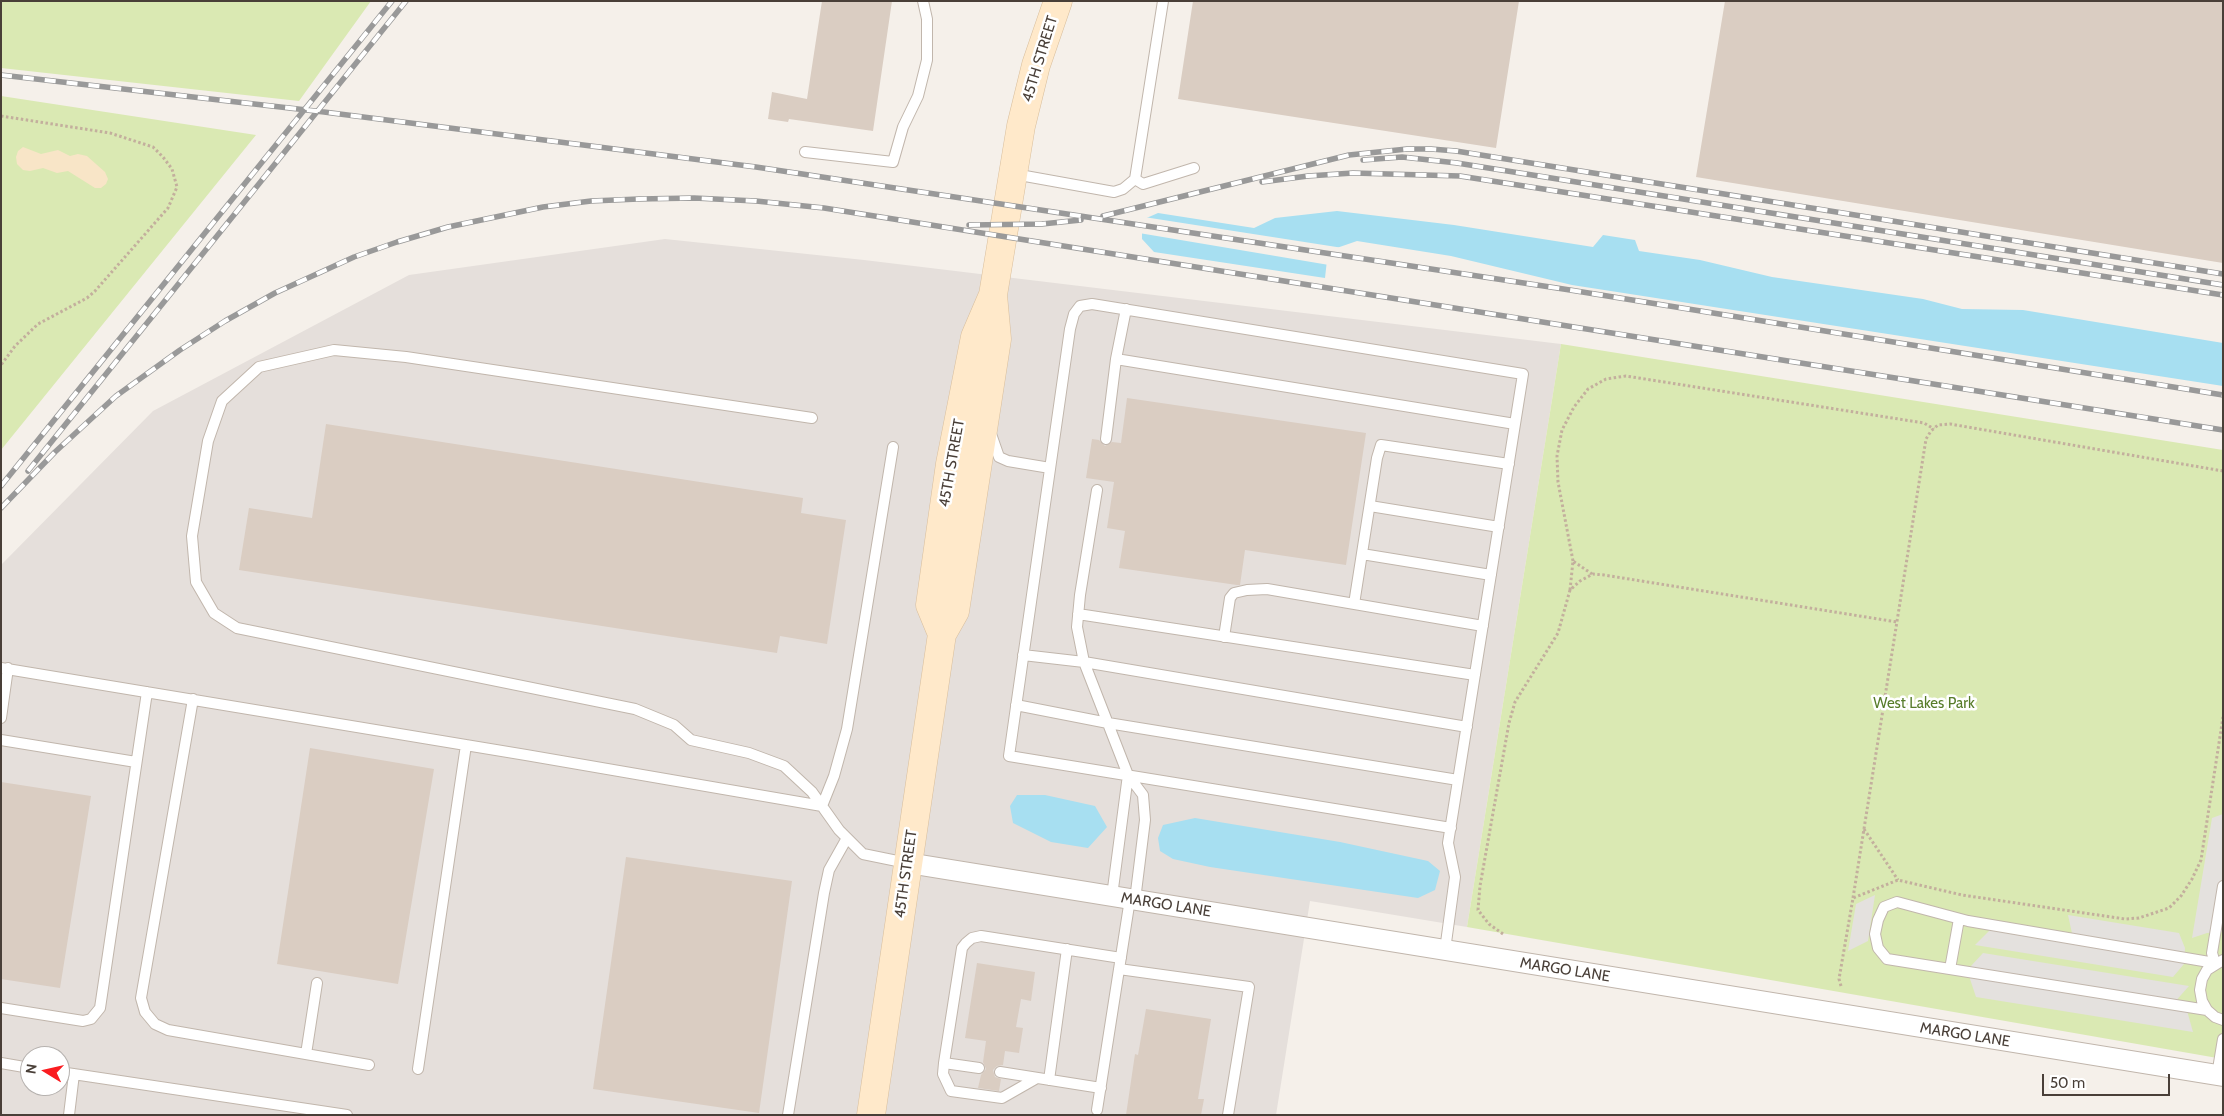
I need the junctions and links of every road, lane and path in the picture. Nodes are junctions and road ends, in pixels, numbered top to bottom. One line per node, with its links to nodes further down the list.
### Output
1 (923, 1): 5 (lane)
2 (1058, 1): 7 (main road, 45TH STREET)
3 (1163, 1): 8 (lane)
4 (1, 116): 12 (path)
5 (805, 152)
6 (1194, 168): 8 (lane)
7 (1013, 174): 8 (lane); 9 (main road, 45TH STREET)
8 (1135, 179)
9 (994, 295): 13 (main road, 45TH STREET); 34 (main road, 45TH STREET)
10 (1126, 309): 11 (lane); 15 (lane); 20 (lane)
11 (1116, 359): 15 (lane); 17 (lane)
12 (1, 365)
13 (986, 409): 20 (lane); 34 (main road, 45TH STREET)
14 (812, 418): 52 (lane)
15 (1515, 424): 19 (lane)
16 (1934, 429): 21 (path); 26 (path); 32 (path)
17 (1106, 439)
18 (893, 447): 52 (lane)
19 (1509, 464): 23 (lane); 24 (lane)
20 (1050, 468): 36 (lane)
21 (2223, 471)
22 (1097, 490): 31 (lane)
23 (1370, 506): 24 (lane); 25 (lane)
24 (1499, 527): 28 (lane)
25 (1362, 554): 28 (lane); 30 (lane)
26 (1573, 560): 27 (path); 29 (path)
27 (1593, 574): 29 (path); 32 (path)
28 (1491, 575): 33 (lane)
29 (1570, 590): 62 (path)
30 (1354, 604): 33 (lane); 35 (lane)
31 (1078, 614): 35 (lane); 37 (lane)
32 (1897, 622): 54 (path)
33 (1483, 626): 39 (lane)
34 (942, 634): 56 (main road, 45TH STREET)
35 (1224, 637): 39 (lane)
36 (1023, 655): 37 (lane); 42 (lane)
37 (1084, 662): 45 (lane); 46 (lane)
38 (5, 668): 40 (lane); 44 (lane)
39 (1475, 675): 46 (lane)
40 (147, 692): 41 (lane); 49 (lane)
41 (193, 699): 48 (lane); 75 (lane)
42 (1016, 705): 45 (lane); 50 (lane)
43 (2223, 717): 57 (path)
44 (1, 718)
45 (1108, 723): 50 (lane); 51 (lane)
46 (1467, 727): 51 (lane)
47 (1, 740): 49 (lane)
48 (466, 745): 52 (lane); 81 (lane)
49 (136, 762): 71 (lane)
50 (1128, 775): 53 (lane); 60 (lane); 60 (lane)
51 (1458, 780): 53 (lane)
52 (822, 806): 55 (lane)
53 (1451, 828): 64 (lane)
54 (1864, 829): 57 (path); 59 (path)
55 (847, 838): 56 (lane); 92 (lane)
56 (908, 863): 60 (street, MARGO LANE); 93 (main road, 45TH STREET)
57 (1898, 880): 59 (path)
58 (2223, 886): 66 (lane)
59 (1853, 898): 70 (path)
60 (1126, 899): 64 (street, MARGO LANE); 65 (lane)
61 (1959, 919): 66 (lane); 68 (lane); 68 (lane)
62 (1503, 934)
63 (1067, 949): 65 (lane); 76 (lane); 87 (lane)
64 (1444, 950): 85 (street, MARGO LANE)
65 (1121, 958): 67 (lane)
66 (2219, 961): 72 (lane)
67 (1119, 969): 88 (lane); 94 (lane)
68 (1950, 969): 72 (lane)
69 (317, 983): 75 (lane)
70 (1841, 986)
71 (1, 1008)
72 (2207, 1010): 73 (lane)
73 (2223, 1020)
74 (2223, 1039): 85 (lane)
75 (306, 1054): 78 (lane)
76 (944, 1062): 80 (lane); 86 (lane)
77 (1, 1063): 79 (lane)
78 (369, 1065)
79 (20, 1066)
80 (979, 1068)
81 (418, 1069)
82 (1000, 1072): 86 (lane)
83 (70, 1073): 84 (lane)
84 (74, 1074): 90 (lane); 91 (lane)
85 (2220, 1076)
86 (1037, 1078): 87 (lane)
87 (1049, 1080): 88 (lane)
88 (1101, 1088): 89 (lane)
89 (1097, 1110)
90 (69, 1115)
91 (347, 1115)
92 (788, 1115)
93 (871, 1115)
94 (1228, 1115)

